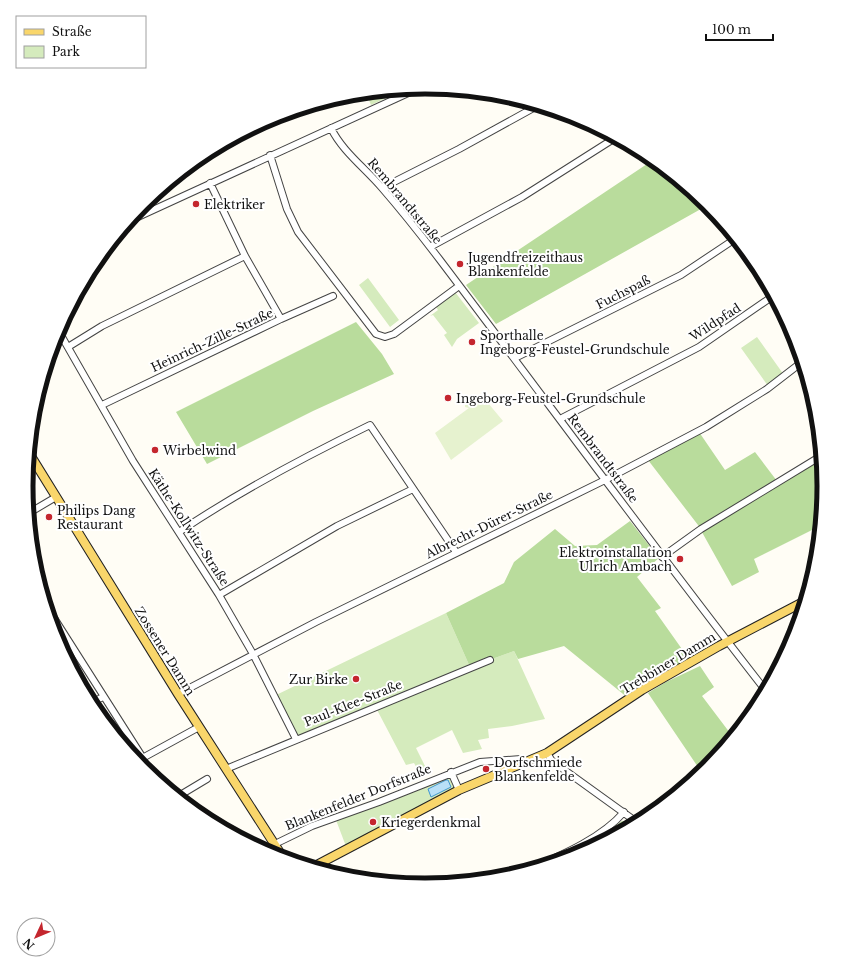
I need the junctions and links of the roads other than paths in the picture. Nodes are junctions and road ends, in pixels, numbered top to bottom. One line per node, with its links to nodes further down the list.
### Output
1 (405, 95): 3 (street)
2 (531, 109): 7 (street)
3 (331, 128): 5 (street); 7 (street, Rembrandtstraße)
4 (610, 141): 10 (street)
5 (270, 155): 6 (street); 12 (street)
6 (210, 183): 8 (street); 11 (street)
7 (382, 188): 10 (street, Rembrandtstraße)
8 (142, 215)
9 (731, 242): 18 (street, Fuchspaß)
10 (430, 247): 12 (street, Rembrandtstraße)
11 (245, 256): 15 (street); 17 (street)
12 (459, 286): 18 (street, Rembrandtstraße)
13 (333, 296): 15 (street, Heinrich-Zille-Straße)
14 (769, 299): 21 (street, Wildpfad)
15 (281, 319): 20 (street, Heinrich-Zille-Straße)
16 (62, 338): 17 (street, Käthe-Kollwitz-Straße)
17 (68, 347): 20 (street, Käthe-Kollwitz-Straße)
18 (515, 358): 21 (street, Rembrandtstraße)
19 (798, 365): 24 (street, Albrecht-Dürer-Straße)
20 (102, 405): 28 (street, Käthe-Kollwitz-Straße)
21 (560, 419): 24 (street, Rembrandtstraße)
22 (816, 459): 30 (street)
23 (34, 461): 26 (main road, Zossener Damm)
24 (605, 480): 29 (street, Albrecht-Dürer-Straße); 30 (street, Rembrandtstraße)
25 (412, 489): 28 (street); 29 (street); 31 (street)
26 (56, 497): 27 (street); 39 (main road, Zossener Damm)
27 (34, 510)
28 (179, 532): 31 (street, Käthe-Kollwitz-Straße)
29 (456, 552): 36 (street, Albrecht-Dürer-Straße)
30 (662, 557): 35 (street, Rembrandtstraße)
31 (219, 595): 36 (street, Käthe-Kollwitz-Straße)
32 (799, 604): 35 (main road, Trebbiner Damm)
33 (59, 628): 34 (street)
34 (67, 640): 40 (street)
35 (727, 642): 38 (street, Rembrandtstraße); 44 (main road, Trebbiner Damm)
36 (253, 654): 39 (street, Albrecht-Dürer-Straße); 43 (street, Käthe-Kollwitz-Straße)
37 (490, 660): 43 (street, Paul-Klee-Straße)
38 (762, 686)
39 (178, 694): 42 (main road, Zossener Damm)
40 (103, 697): 41 (street); 45 (street)
41 (97, 700)
42 (199, 727): 45 (street); 47 (main road, Zossener Damm)
43 (296, 739): 47 (street, Paul-Klee-Straße)
44 (547, 754): 46 (main road, Blankenfelder Dorfstraße); 52 (street)
45 (143, 758)
46 (525, 762): 48 (street, Blankenfelder Dorfstraße); 50 (main road, Blankenfelder Dorfstraße)
47 (226, 769): 54 (main road, Zossener Damm)
48 (451, 772): 50 (street, Blankenfelder Dorfstraße); 54 (street, Blankenfelder Dorfstraße)
49 (207, 779): 51 (street)
50 (459, 790): 57 (main road, Blankenfelder Dorfstraße)
51 (182, 794)
52 (624, 812): 53 (street); 56 (street)
53 (633, 819)
54 (275, 844): 55 (main road, Zossener Damm)
55 (279, 850)
56 (553, 857)
57 (319, 864)

